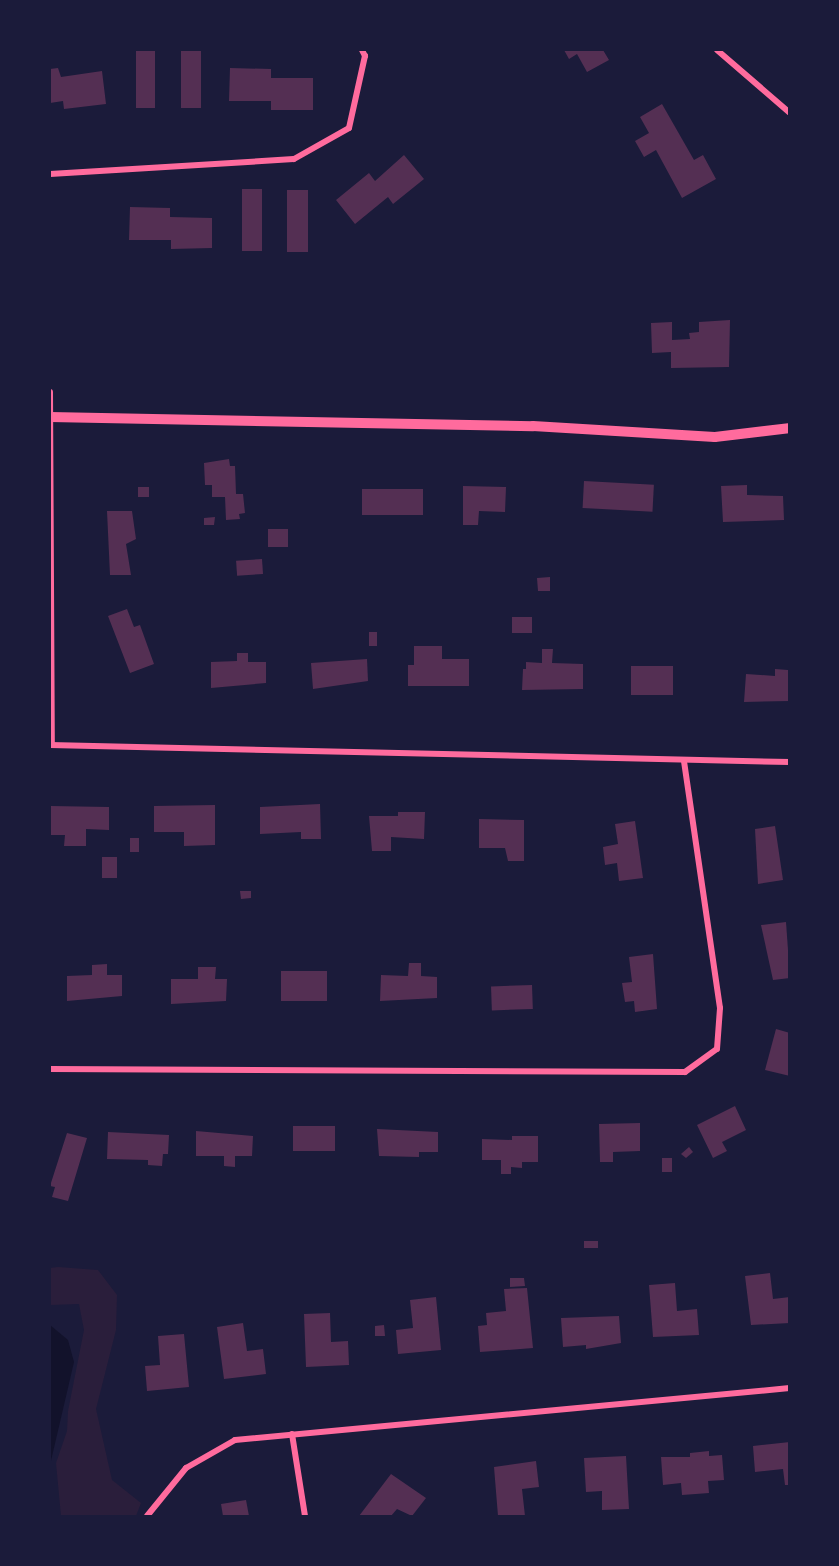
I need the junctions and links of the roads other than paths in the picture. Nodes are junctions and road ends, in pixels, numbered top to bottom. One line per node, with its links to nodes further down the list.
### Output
1 (362, 50): 4 (street)
2 (717, 50): 3 (street)
3 (789, 112)
4 (50, 174)
5 (50, 392): 6 (street)
6 (51, 417): 7 (street); 8 (street)
7 (789, 428)
8 (51, 745): 9 (street)
9 (684, 761): 10 (street); 11 (street)
10 (789, 762)
11 (50, 1069)
12 (789, 1389): 13 (street)
13 (292, 1434): 14 (street); 15 (street)
14 (147, 1516)
15 (305, 1516)

